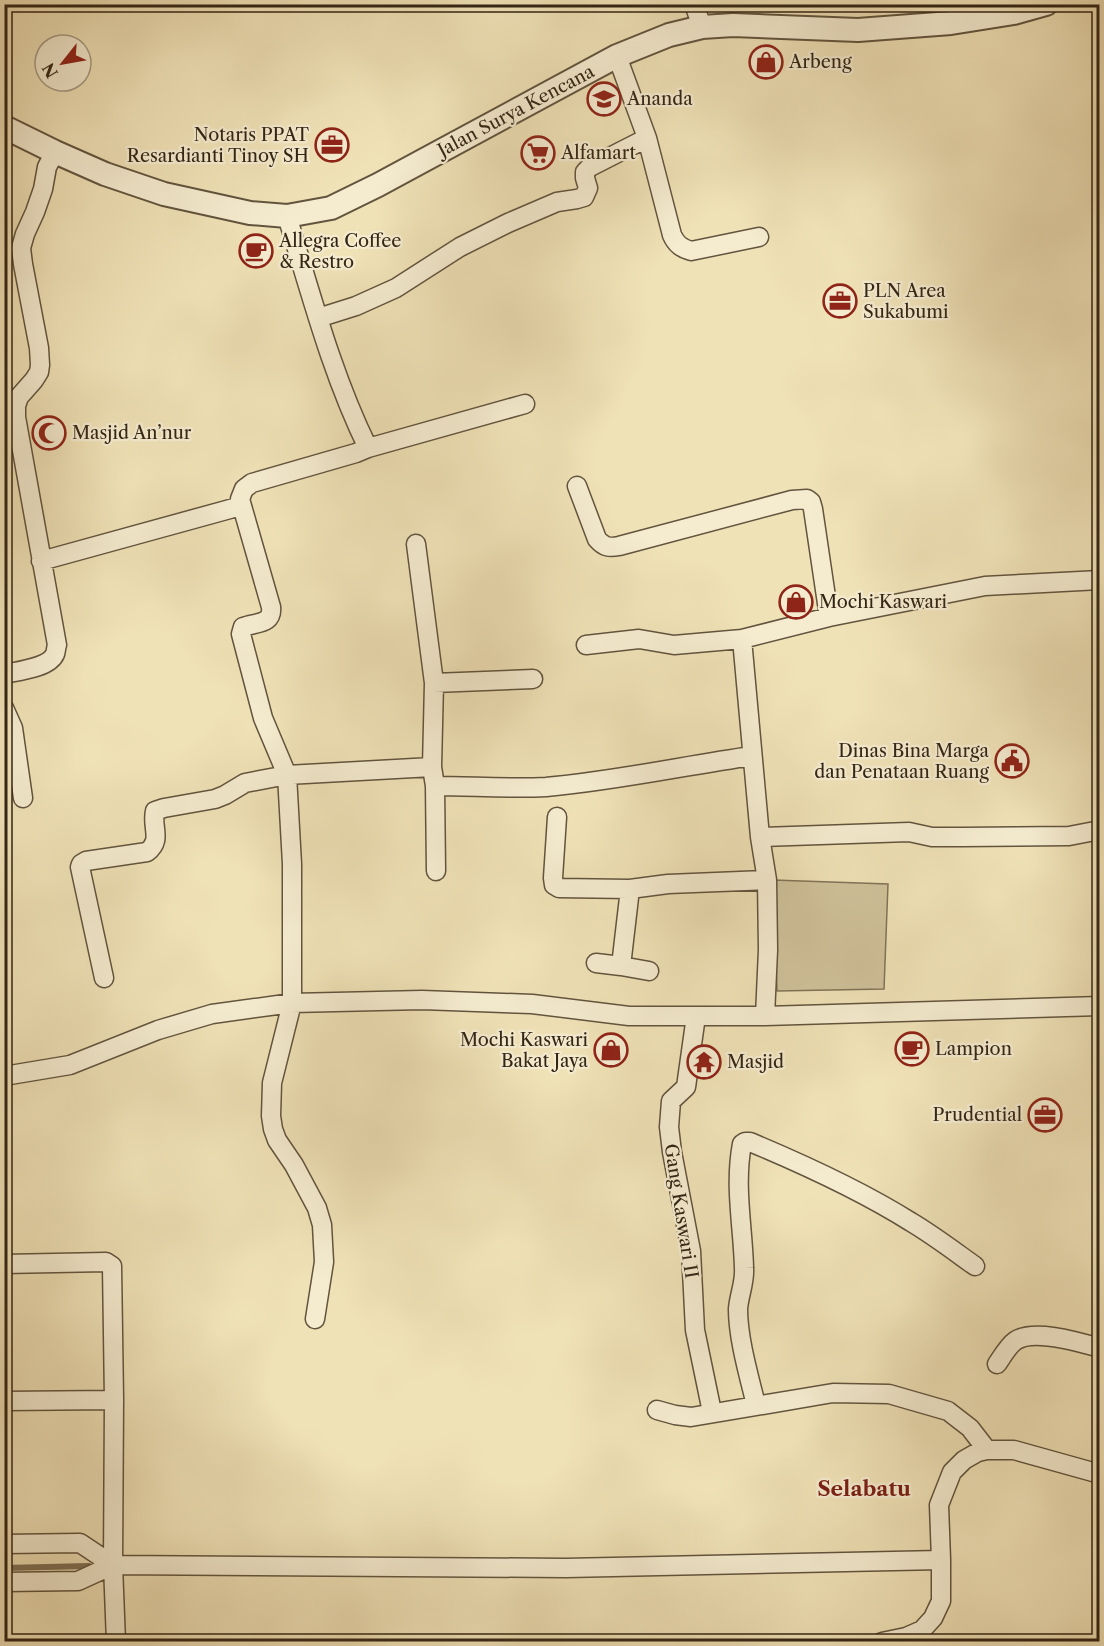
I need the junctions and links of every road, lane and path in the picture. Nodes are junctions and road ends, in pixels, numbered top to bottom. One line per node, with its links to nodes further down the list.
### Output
1 (694, 4): 3 (street)
2 (1046, 4): 3 (street, Jalan Surya Kencana)
3 (702, 27): 4 (street, Jalan Surya Kencana)
4 (617, 56): 6 (street); 8 (street, Jalan Surya Kencana)
5 (4, 127): 7 (street, Jalan Surya Kencana)
6 (647, 138): 9 (street); 10 (street)
7 (55, 152): 8 (street, Jalan Surya Kencana); 16 (street)
8 (287, 216): 10 (street)
9 (759, 237)
10 (318, 318): 12 (street)
11 (525, 404): 12 (street)
12 (368, 448): 14 (street)
13 (577, 486): 18 (street)
14 (242, 506): 16 (street); 27 (street)
15 (416, 544): 23 (street)
16 (41, 561): 21 (street)
17 (1100, 580): 18 (street)
18 (829, 617): 19 (street)
19 (742, 639): 20 (street); 25 (street)
20 (585, 645)
21 (4, 674)
22 (533, 679): 23 (street)
23 (434, 683): 26 (street)
24 (4, 708): 29 (street)
25 (752, 756): 28 (street); 32 (street)
26 (432, 767): 27 (street); 28 (street)
27 (286, 775): 39 (street); 40 (street)
28 (435, 786): 33 (street)
29 (23, 798)
30 (557, 817): 35 (street)
31 (1100, 830): 32 (street)
32 (760, 837): 34 (street)
33 (436, 871)
34 (767, 880): 35 (street); 43 (street)
35 (630, 889): 37 (street)
36 (596, 963): 37 (street)
37 (621, 966): 38 (street)
38 (649, 971)
39 (104, 978)
40 (292, 1003): 42 (street); 44 (street); 47 (street)
41 (1100, 1006): 43 (street)
42 (696, 1016): 43 (street); 54 (street, Gang Kaswari II)
43 (765, 1016)
44 (4, 1076)
45 (4, 1264): 50 (street)
46 (975, 1266): 52 (street)
47 (315, 1319)
48 (1100, 1348): 49 (street)
49 (997, 1364)
50 (114, 1400): 51 (street); 59 (street)
51 (4, 1401)
52 (756, 1405): 54 (street); 55 (street)
53 (657, 1410): 54 (street)
54 (712, 1412)
55 (987, 1450): 56 (street); 58 (street)
56 (1100, 1474)
57 (4, 1544): 59 (street)
58 (941, 1560): 59 (street); 62 (street)
59 (113, 1565): 60 (street); 61 (street)
60 (4, 1582)
61 (116, 1641)
62 (882, 1641)

